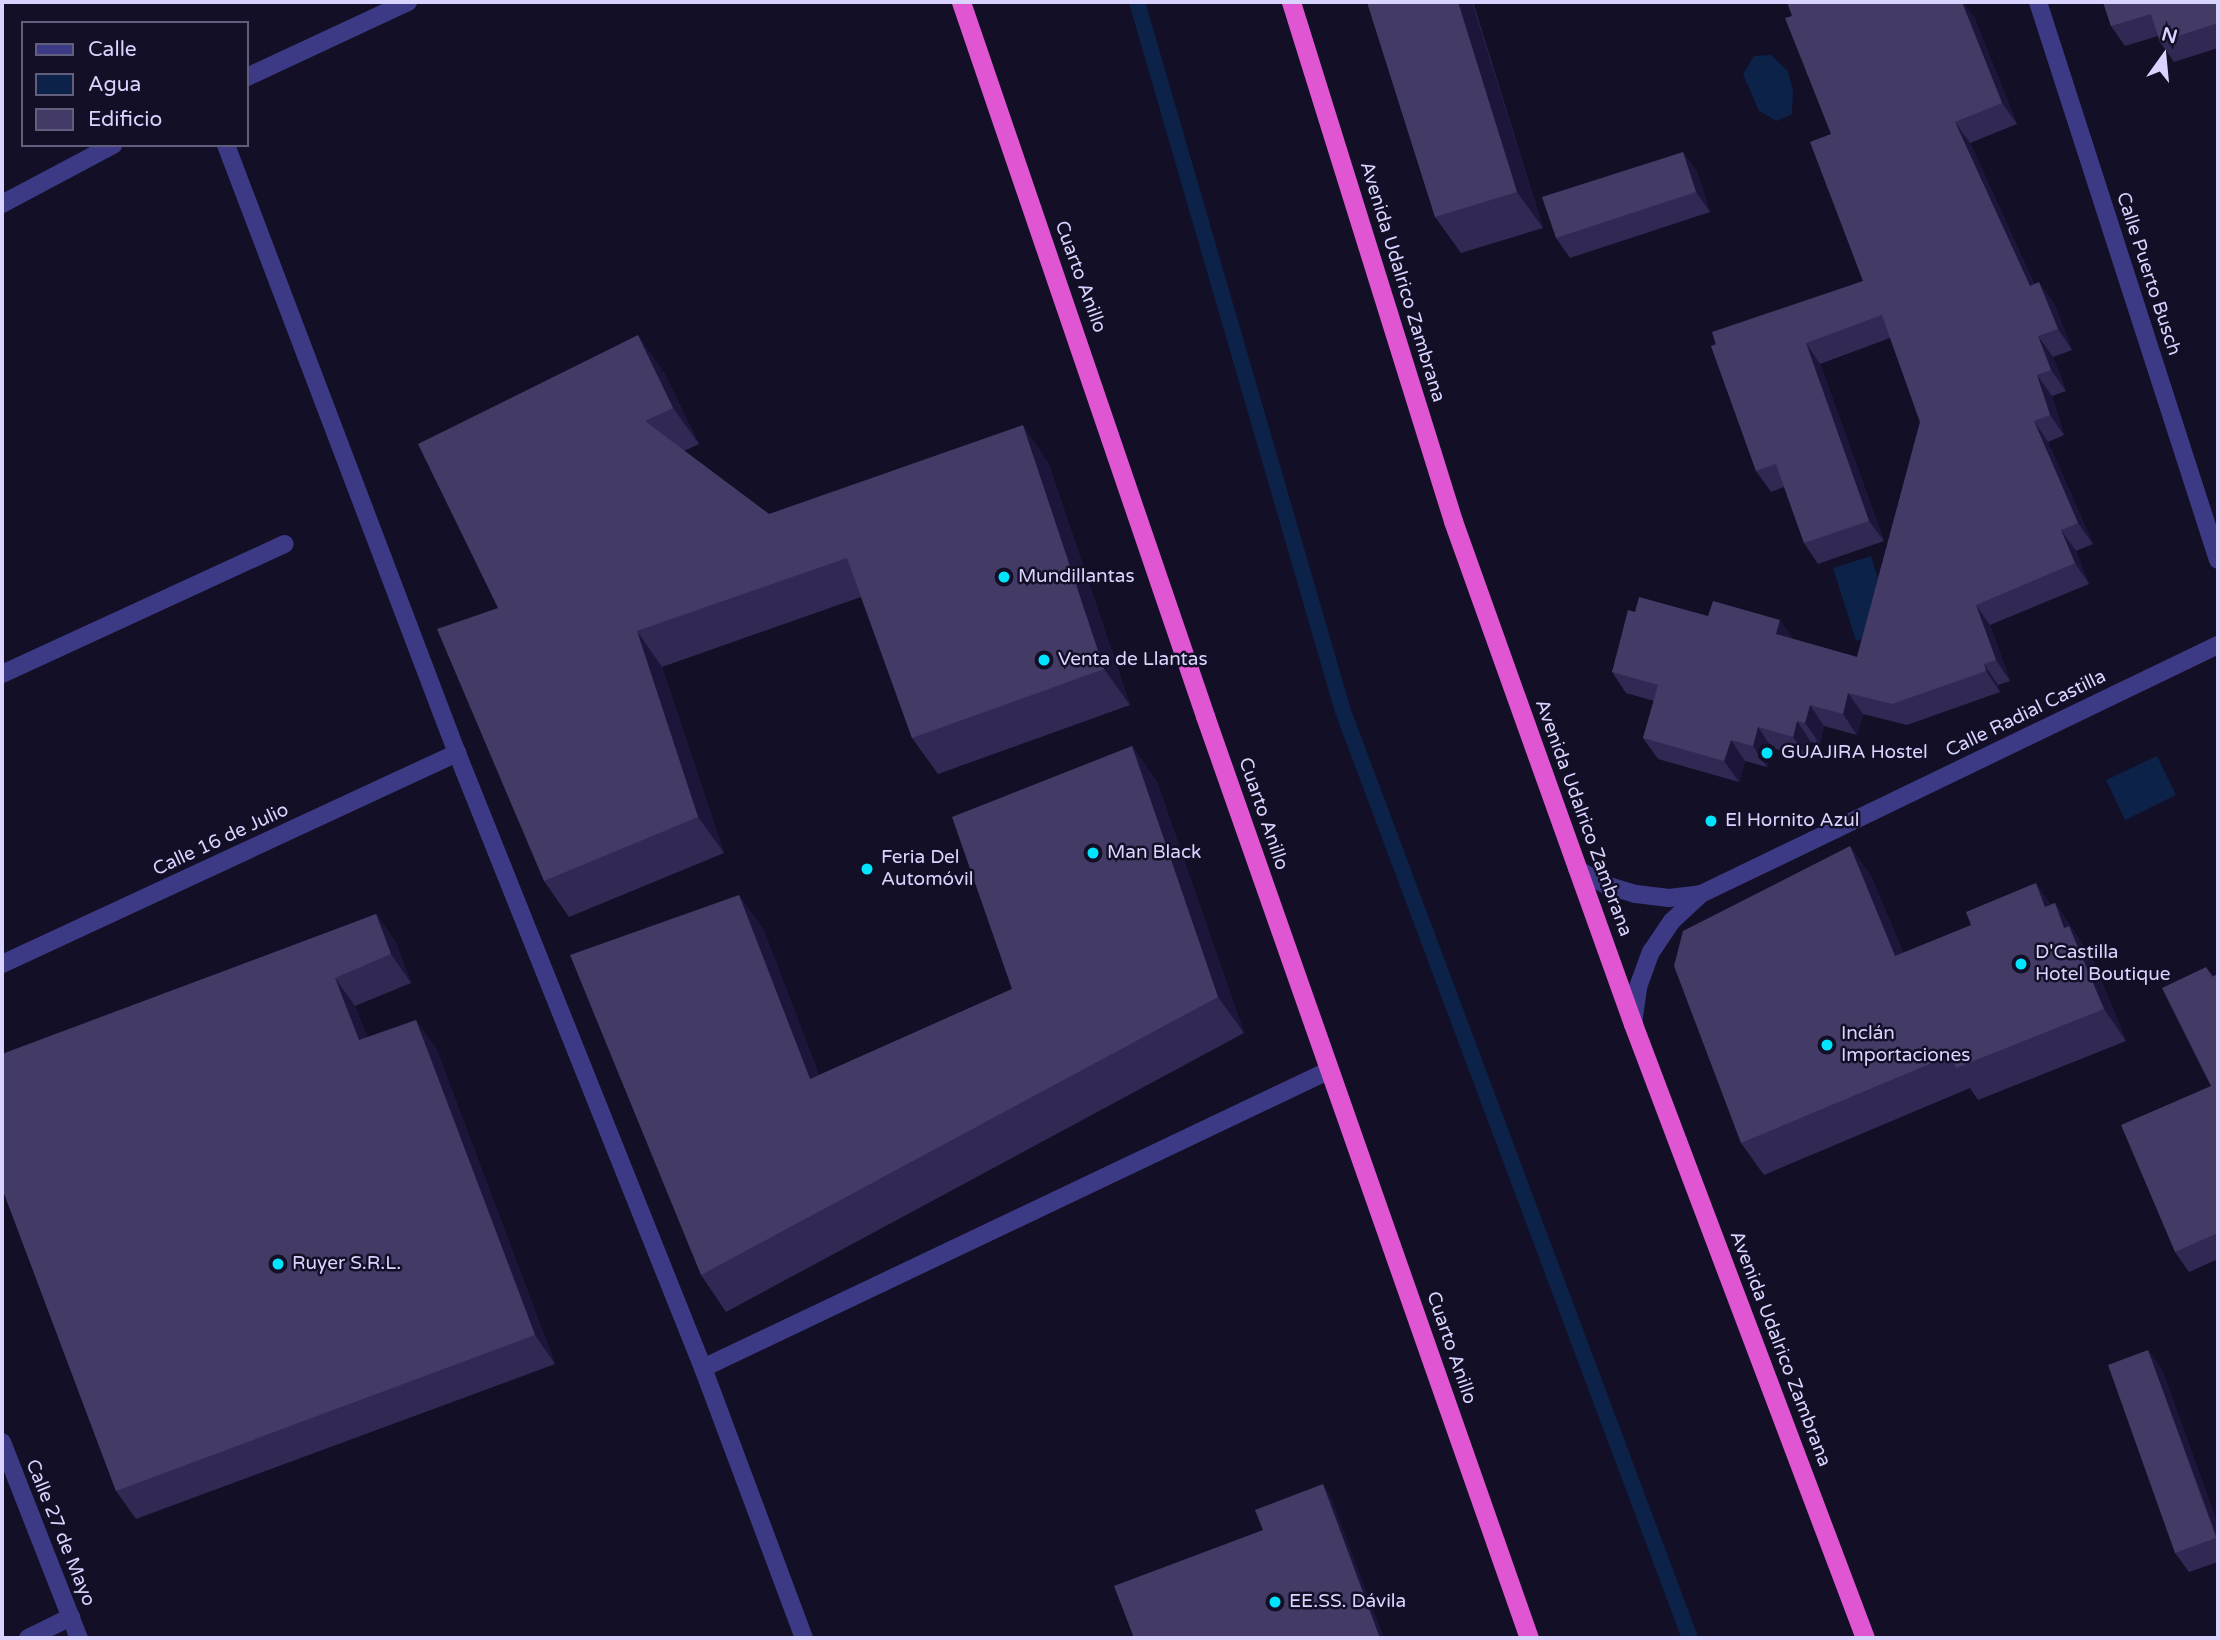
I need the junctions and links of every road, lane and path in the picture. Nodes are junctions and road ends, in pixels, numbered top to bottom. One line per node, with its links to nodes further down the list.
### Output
1 (408, 2): 5 (street)
2 (961, 2): 18 (highway, Cuarto Anillo)
3 (1291, 2): 14 (highway, Avenida Udalrico Zambrana)
4 (2038, 2): 10 (street, Calle Puerto Busch)
5 (248, 77)
6 (109, 147): 8 (street)
7 (227, 147): 13 (street)
8 (2, 204)
9 (285, 544): 12 (street)
10 (2218, 559)
11 (2218, 645): 15 (street, Calle Radial Castilla)
12 (2, 674)
13 (457, 753): 16 (street, Calle 16 de Julio); 19 (street)
14 (1577, 869): 15 (street, Calle Radial Castilla); 17 (highway, Avenida Udalrico Zambrana)
15 (1700, 894): 17 (street, Calle Radial Castilla)
16 (2, 964)
17 (1633, 1024): 26 (highway, Avenida Udalrico Zambrana)
18 (1328, 1071): 19 (street); 25 (highway, Cuarto Anillo)
19 (702, 1368): 24 (street)
20 (2, 1442): 21 (street, Calle 27 de Mayo)
21 (71, 1618): 22 (street); 23 (street, Calle 27 de Mayo)
22 (28, 1638)
23 (79, 1638)
24 (804, 1638)
25 (1529, 1638)
26 (1865, 1638)

